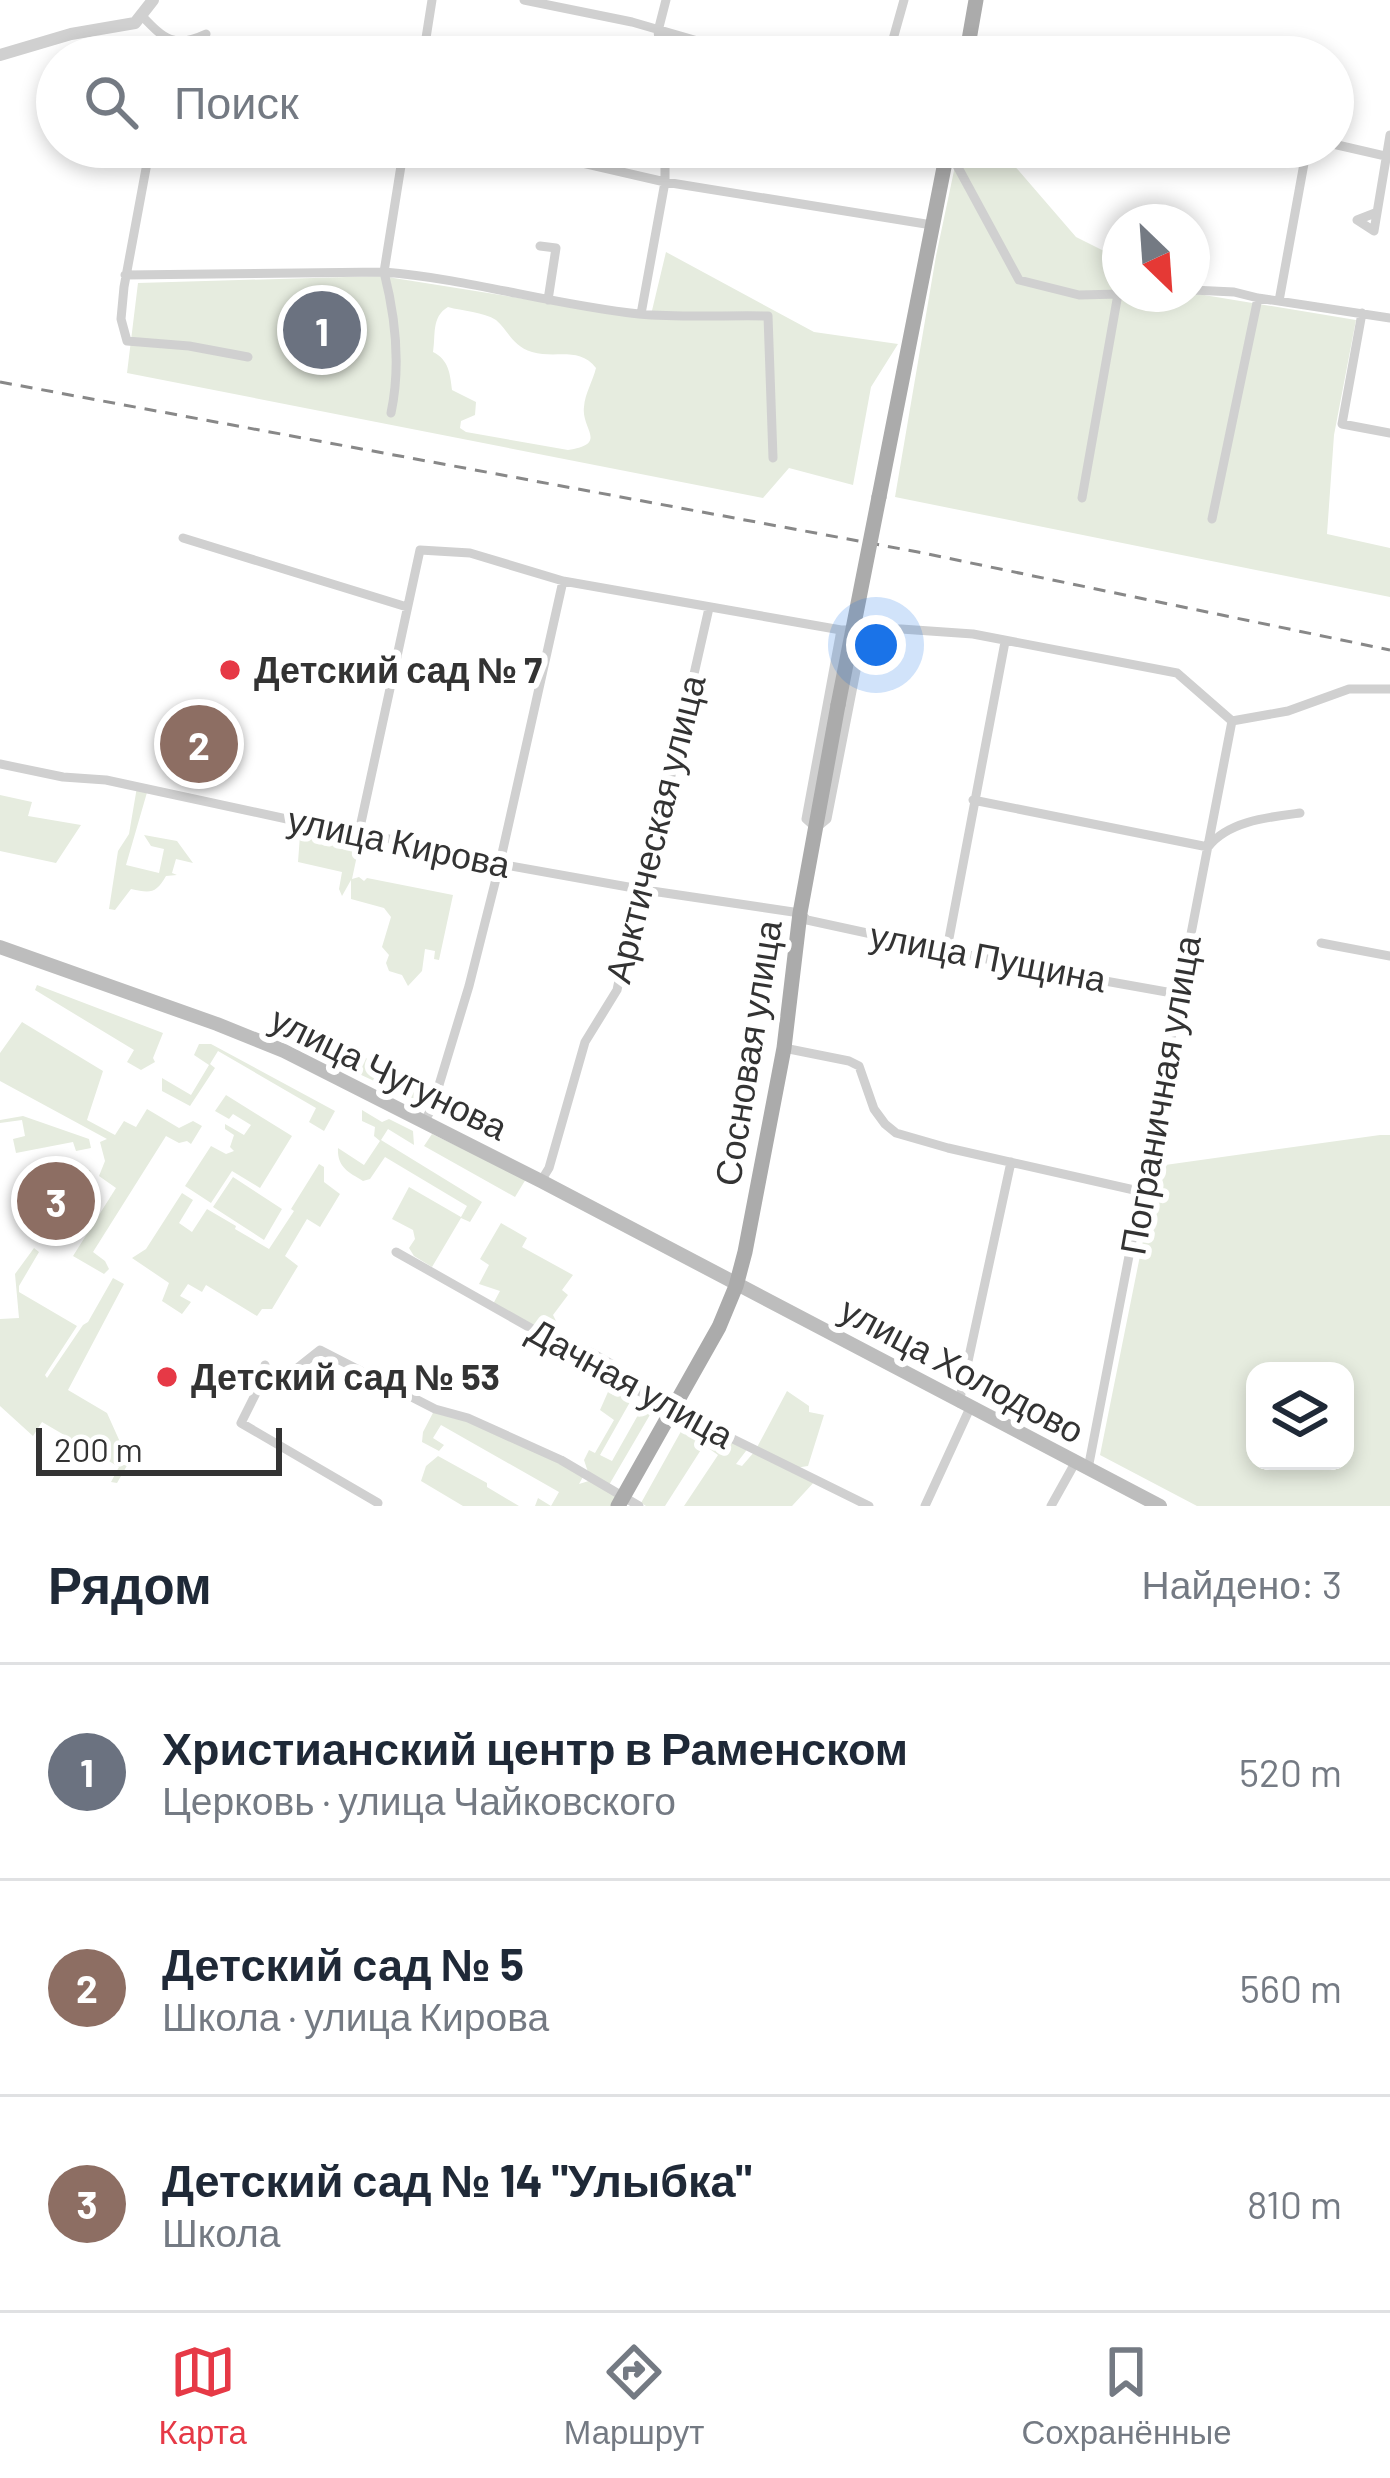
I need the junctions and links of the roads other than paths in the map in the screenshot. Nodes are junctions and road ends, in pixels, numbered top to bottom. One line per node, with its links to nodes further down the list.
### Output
1 (153, 0): 7 (street)
2 (432, 0): 13 (street)
3 (524, 0): 8 (street)
4 (667, 0): 8 (street)
5 (904, 0): 16 (street)
6 (976, 0): 17 (main road)
7 (142, 16): 10 (street); 11 (street)
8 (658, 31): 14 (street); 15 (street)
9 (206, 34): 12 (street)
10 (63, 36)
11 (161, 36)
12 (201, 36)
13 (426, 36)
14 (659, 36)
15 (676, 36)
16 (894, 36)
17 (969, 36)
18 (36, 44): 19 (street)
19 (0, 55)
20 (1390, 135): 22 (street)
21 (1354, 149): 22 (street)
22 (1388, 157): 31 (street)
23 (146, 168): 35 (street)
24 (401, 168): 34 (street)
25 (604, 168): 30 (street)
26 (665, 168): 30 (street)
27 (944, 168): 32 (main road, Сосновая улица)
28 (959, 168): 37 (street)
29 (1303, 168): 40 (street)
30 (665, 182): 32 (street); 43 (street)
31 (1375, 213)
32 (932, 225): 63 (main road, Сосновая улица, bridge)
33 (540, 246): 39 (street)
34 (384, 272): 35 (street); 39 (street); 46 (street)
35 (125, 274): 45 (street)
36 (1210, 291): 38 (street)
37 (1102, 294)
38 (1258, 298): 40 (street); 50 (street)
39 (548, 300): 43 (street)
40 (1279, 301): 42 (street)
41 (1116, 312): 49 (street)
42 (1362, 313): 44 (street); 47 (street)
43 (641, 314): 48 (street)
44 (1390, 318)
45 (248, 357)
46 (391, 413)
47 (1390, 433)
48 (772, 458)
49 (1082, 498)
50 (1212, 518)
51 (184, 538): 53 (street)
52 (562, 580): 53 (street); 54 (street); 66 (street)
53 (407, 607): 64 (street)
54 (710, 608): 55 (street); 67 (street, Арктическая улица)
55 (841, 630): 56 (street); 63 (street)
56 (863, 630): 57 (street); 63 (street)
57 (1005, 642): 59 (street); 61 (street)
58 (1390, 689): 59 (street)
59 (1232, 721): 65 (street, Пограничная улица)
60 (0, 764): 64 (street, улица Кирова)
61 (973, 800): 65 (street); 71 (street)
62 (1300, 813): 65 (street)
63 (816, 828): 68 (main road, Сосновая улица)
64 (359, 832): 66 (street, улица Кирова)
65 (1208, 848): 73 (street, Пограничная улица)
66 (499, 867): 67 (street, улица Кирова); 75 (street)
67 (645, 890): 68 (street, улица Кирова); 77 (street, Арктическая улица)
68 (800, 914): 71 (street, улица Пущина); 74 (main road, Сосновая улица)
69 (1321, 943): 72 (street)
70 (0, 947): 75 (main road, улица Чугунова)
71 (946, 949): 73 (street, улица Пущина)
72 (1390, 956)
73 (1178, 994): 78 (street, Пограничная улица)
74 (784, 1048): 76 (street); 80 (main road, Сосновая улица)
75 (424, 1122): 77 (main road, улица Чугунова)
76 (1011, 1162): 78 (street); 83 (street)
77 (541, 1181): 80 (main road, улица Чугунова)
78 (1143, 1192): 85 (street, Пограничная улица)
79 (396, 1252): 84 (street, Дачная улица)
80 (736, 1286): 83 (main road, улица Холодово); 84 (main road, Сосновая улица)
81 (265, 1365): 82 (street)
82 (262, 1381): 86 (street); 87 (street)
83 (964, 1406): 85 (main road, улица Холодово); 90 (street)
84 (672, 1409): 87 (main road, Сосновая улица); 89 (street, Дачная улица)
85 (1082, 1466): 91 (street, Пограничная улица); 92 (main road, улица Холодово)
86 (377, 1502)
87 (621, 1502): 88 (street)
88 (639, 1506)
89 (869, 1506)
90 (925, 1506)
91 (1052, 1506)
92 (1160, 1506)

